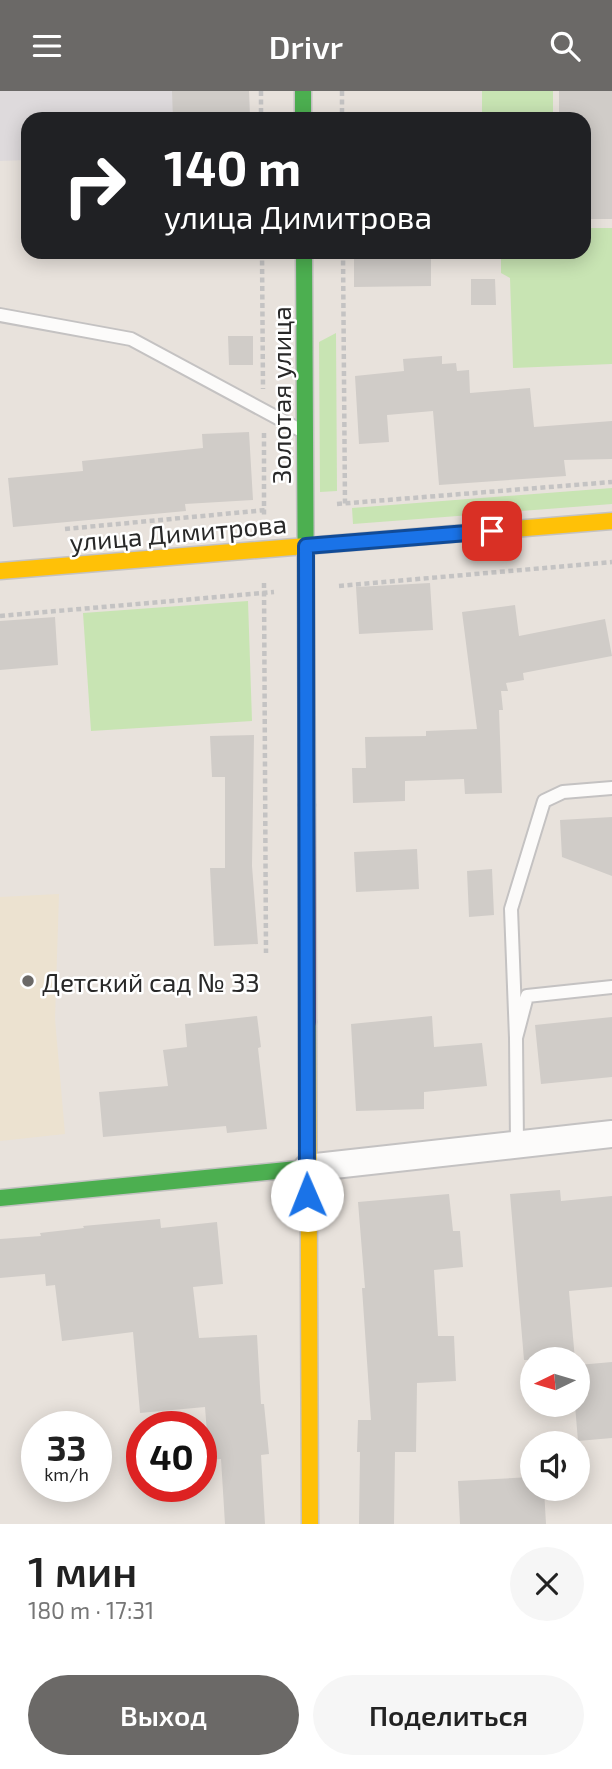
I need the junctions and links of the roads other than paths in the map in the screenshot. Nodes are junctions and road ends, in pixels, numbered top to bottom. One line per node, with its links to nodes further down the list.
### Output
1 (303, 91): 2 (street)
2 (303, 112)
3 (304, 259): 5 (street, Золотая улица)
4 (0, 315): 5 (lane)
5 (305, 432): 7 (street, Золотая улица)
6 (612, 521): 7 (street, улица Димитрова)
7 (306, 546): 8 (street, улица Димитрова); 14 (street, Золотая улица)
8 (0, 571)
9 (612, 788): 11 (lane)
10 (612, 987): 11 (lane)
11 (516, 1038): 13 (lane)
12 (612, 1134): 13 (street)
13 (517, 1145): 14 (street)
14 (307, 1168): 15 (street); 16 (street, Золотая улица)
15 (0, 1198)
16 (310, 1524)

